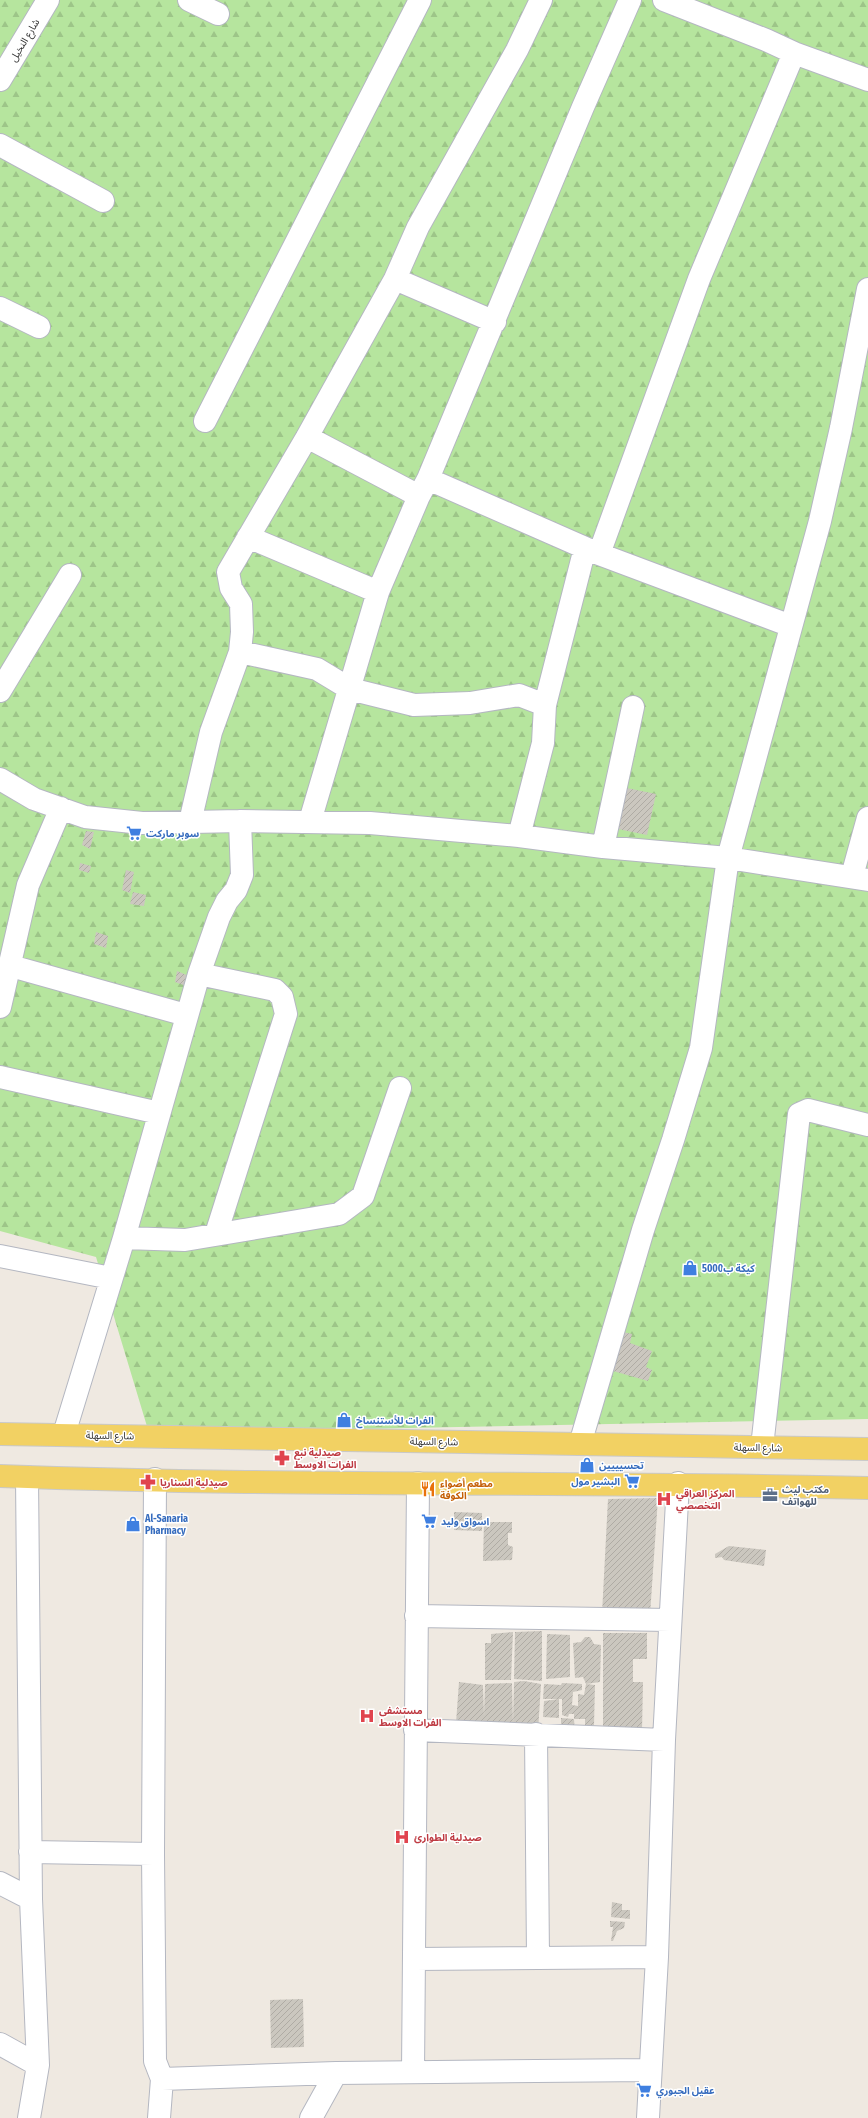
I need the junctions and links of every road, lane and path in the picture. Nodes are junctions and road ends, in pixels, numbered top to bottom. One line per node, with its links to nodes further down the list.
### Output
1 (48, 0): 9 (street, شارع النخيل)
2 (189, 0): 7 (street)
3 (420, 0): 18 (street)
4 (541, 0): 13 (street)
5 (630, 0): 16 (street)
6 (664, 0): 8 (street)
7 (218, 14)
8 (794, 54): 10 (street); 22 (street)
9 (0, 80)
10 (868, 80)
11 (0, 145): 12 (street)
12 (103, 201)
13 (395, 279): 16 (street); 19 (street)
14 (868, 289): 25 (street)
15 (0, 308): 17 (street)
16 (495, 322): 20 (street)
17 (39, 327)
18 (205, 422)
19 (307, 437): 20 (street); 21 (street)
20 (424, 488): 22 (street); 24 (street)
21 (248, 537): 24 (street); 26 (street)
22 (592, 551): 25 (street); 29 (street)
23 (70, 574): 28 (street)
24 (378, 592): 27 (street)
25 (791, 626): 39 (street)
26 (240, 652): 27 (street); 36 (street)
27 (350, 689): 29 (street); 35 (street)
28 (0, 691)
29 (545, 705): 37 (street)
30 (633, 707): 38 (street)
31 (0, 779): 32 (street)
32 (61, 808): 36 (street); 41 (street)
33 (868, 818): 40 (street)
34 (240, 821): 35 (street); 36 (street); 42 (street)
35 (310, 821): 37 (street)
36 (190, 822)
37 (519, 836): 38 (street)
38 (603, 847): 39 (street)
39 (728, 858): 40 (street); 55 (street)
40 (860, 878)
41 (11, 966): 43 (street); 44 (street)
42 (199, 974): 44 (street); 49 (street)
43 (0, 1007)
44 (186, 1015): 47 (street)
45 (0, 1077): 47 (street)
46 (400, 1088): 49 (street)
47 (159, 1113): 50 (street)
48 (868, 1125): 56 (street)
49 (216, 1234): 50 (street)
50 (124, 1238): 52 (street)
51 (0, 1256): 52 (street)
52 (111, 1278): 54 (street)
53 (0, 1434): 54 (main road, شارع السهلة)
54 (64, 1434): 55 (main road, شارع السهلة)
55 (580, 1444): 56 (main road, شارع السهلة)
56 (762, 1447): 57 (main road, شارع السهلة)
57 (868, 1449)
58 (0, 1476): 59 (main road)
59 (27, 1477): 60 (main road); 69 (street)
60 (155, 1479): 61 (main road); 70 (street)
61 (418, 1483): 62 (main road); 64 (street)
62 (678, 1483): 63 (main road); 65 (street)
63 (868, 1488)
64 (416, 1616): 65 (street); 66 (street)
65 (670, 1620): 68 (street)
66 (415, 1730): 67 (street); 75 (street)
67 (536, 1734): 68 (street); 74 (street)
68 (664, 1740): 73 (street)
69 (30, 1852): 70 (street); 72 (street)
70 (153, 1854): 81 (street)
71 (0, 1883): 72 (street)
72 (31, 1899): 77 (street)
73 (657, 1957): 74 (street); 78 (street)
74 (538, 1958): 75 (street)
75 (414, 1959): 79 (street)
76 (0, 2044): 77 (street)
77 (38, 2065): 82 (street)
78 (649, 2070): 79 (street); 85 (street)
79 (413, 2072): 80 (street)
80 (336, 2073): 81 (street); 84 (street)
81 (162, 2079): 83 (street)
82 (28, 2118)
83 (159, 2118)
84 (311, 2118)
85 (648, 2118)

